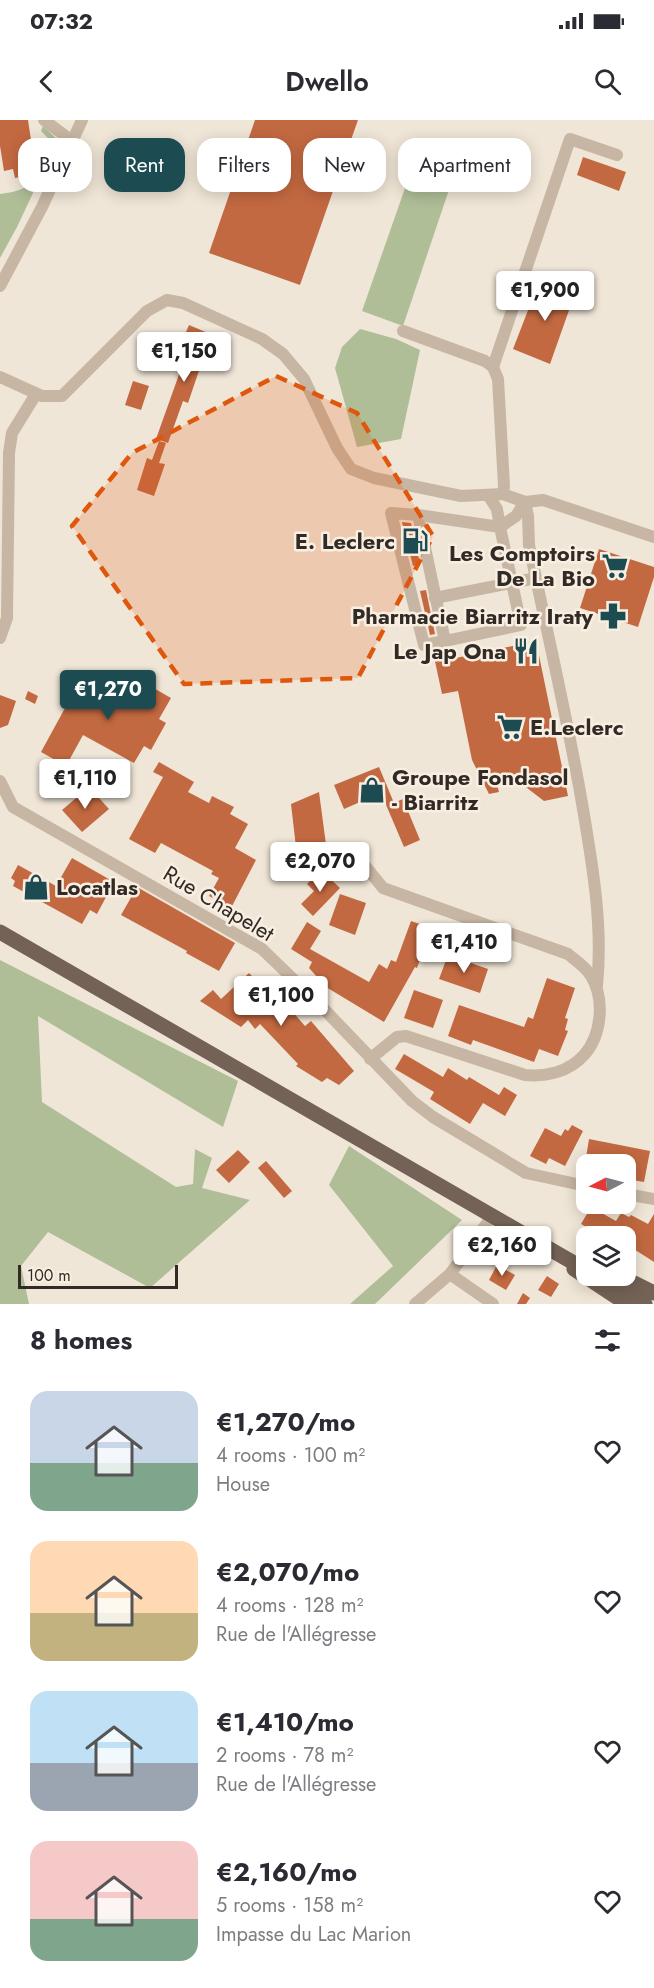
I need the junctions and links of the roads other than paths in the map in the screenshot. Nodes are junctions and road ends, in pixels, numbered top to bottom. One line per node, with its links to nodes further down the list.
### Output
1 (44, 120): 3 (street)
2 (82, 120): 4 (street)
3 (68, 138)
4 (73, 138)
5 (616, 155): 9 (street)
6 (48, 192): 7 (street)
7 (0, 286)
8 (403, 332): 9 (street)
9 (493, 368): 12 (street)
10 (0, 377): 11 (street)
11 (36, 394): 13 (street); 21 (street)
12 (503, 494): 13 (street); 14 (street)
13 (488, 495): 16 (street)
14 (525, 502): 16 (street); 17 (street); 18 (street)
15 (418, 515): 16 (street); 20 (street); 22 (street)
16 (500, 526): 19 (street)
17 (654, 537)
18 (536, 578): 19 (street); 26 (street)
19 (513, 582): 20 (street); 22 (street)
20 (435, 598): 22 (street)
21 (0, 638)
22 (445, 640)
23 (0, 782): 27 (street, Rue Chapelet)
24 (362, 862): 26 (street)
25 (0, 932): 31 (main road)
26 (597, 987): 27 (street)
27 (370, 1059): 28 (street, Rue Chapelet)
28 (576, 1184)
29 (636, 1196): 30 (street)
30 (654, 1199)
31 (493, 1215): 32 (main road); 35 (street)
32 (554, 1251): 33 (main road); 34 (main road); 41 (main road)
33 (576, 1257)
34 (576, 1264)
35 (450, 1274): 39 (street); 40 (street)
36 (636, 1284): 38 (main road)
37 (615, 1286): 42 (main road)
38 (654, 1293)
39 (415, 1304)
40 (493, 1304)
41 (627, 1304)
42 (645, 1304)

